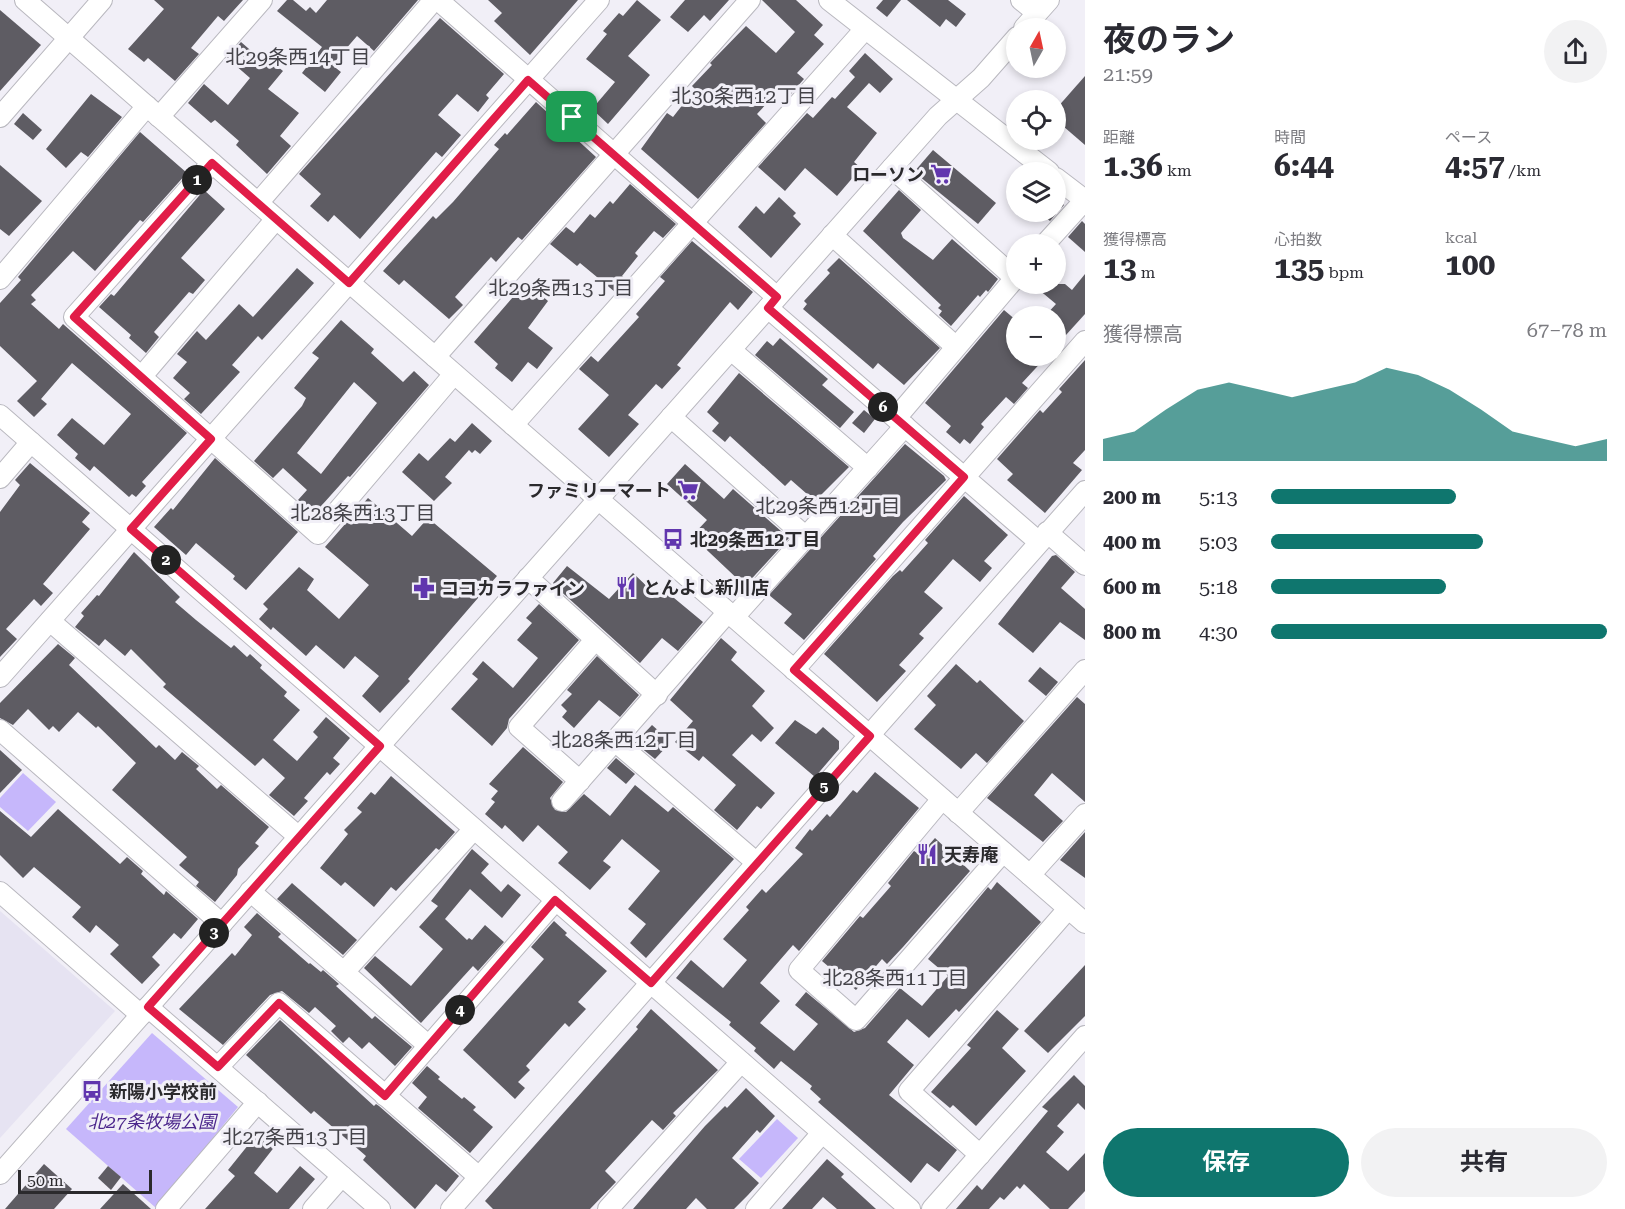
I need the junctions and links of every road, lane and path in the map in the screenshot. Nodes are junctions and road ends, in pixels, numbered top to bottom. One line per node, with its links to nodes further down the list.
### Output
1 (25, 0): 11 (street)
2 (102, 0): 11 (street)
3 (262, 0): 15 (street)
4 (436, 0): 13 (street); 23 (street)
5 (599, 0): 13 (street)
6 (750, 0): 17 (street)
7 (829, 0): 10 (street)
8 (1021, 0): 9 (street)
9 (1043, 7)
10 (865, 29): 14 (street); 25 (street)
11 (69, 38): 15 (street); 16 (street)
12 (1006, 50): 14 (street)
13 (528, 80): 17 (street); 30 (street)
14 (956, 100): 18 (street); 20 (street)
15 (153, 112): 19 (street); 29 (street)
16 (0, 117)
17 (615, 155): 25 (street); 36 (street)
18 (1036, 162)
19 (212, 163): 23 (street); 38 (street)
20 (892, 168): 27 (street); 28 (street)
21 (1066, 186): 22 (street)
22 (1085, 200): 26 (street)
23 (258, 203): 24 (street)
24 (276, 219): 30 (street); 38 (street)
25 (692, 222): 32 (street); 42 (street)
26 (1054, 234)
27 (832, 235): 32 (street); 34 (street)
28 (1006, 268)
29 (0, 279)
30 (349, 283): 36 (street); 43 (street)
31 (1006, 288): 34 (street)
32 (773, 302): 35 (street); 41 (street)
33 (1085, 341): 46 (street)
34 (955, 346): 41 (street)
35 (731, 350): 40 (street); 45 (street)
36 (435, 357): 37 (street)
37 (454, 374): 42 (street); 43 (street)
38 (142, 376): 43 (street)
39 (0, 415): 44 (street)
40 (671, 417): 49 (street); 51 (street)
41 (900, 422): 45 (street); 46 (street)
42 (513, 425): 49 (street)
43 (211, 439): 50 (street)
44 (31, 442): 47 (street); 50 (street)
45 (868, 468): 51 (street)
46 (964, 477): 52 (street); 58 (street)
47 (0, 478)
48 (1085, 491): 52 (street)
49 (598, 499): 54 (street); 55 (street)
50 (131, 529): 56 (street); 65 (street)
51 (806, 537): 55 (street)
52 (1043, 537): 53 (street); 63 (street)
53 (1085, 565)
54 (528, 578): 57 (street); 65 (street)
55 (731, 615): 58 (street); 61 (street)
56 (50, 621): 60 (street); 72 (street)
57 (595, 640): 61 (street); 66 (street)
58 (794, 670): 63 (street)
59 (1085, 670): 69 (street)
60 (0, 677)
61 (657, 695): 64 (street)
62 (0, 730): 81 (street)
63 (870, 736): 67 (street); 74 (street)
64 (616, 742): 66 (street); 74 (street)
65 (380, 746): 71 (street); 72 (street)
66 (580, 781): 68 (street)
67 (942, 799): 69 (street); 73 (street)
68 (562, 801)
69 (958, 813): 73 (street)
70 (1085, 814): 75 (street)
71 (474, 828): 78 (street); 82 (street)
72 (299, 837): 76 (street)
73 (1003, 852): 75 (street)
74 (757, 863): 83 (street)
75 (1030, 875): 79 (street)
76 (250, 891): 81 (street); 82 (street)
77 (0, 892): 84 (street)
78 (555, 900): 83 (street); 86 (street)
79 (1068, 909): 80 (street); 92 (street)
80 (1084, 922)
81 (222, 924): 84 (street)
82 (344, 972): 86 (street)
83 (651, 983): 87 (street); 95 (street)
84 (144, 1011): 88 (street); 93 (street)
85 (1085, 1036): 92 (street)
86 (429, 1046): 89 (street)
87 (741, 1062): 91 (street); 100 (street)
88 (218, 1067): 89 (street); 90 (street)
89 (385, 1096): 95 (street)
90 (258, 1102): 94 (street); 96 (street)
91 (822, 1133): 101 (street); 102 (street)
92 (980, 1155): 103 (street)
93 (0, 1174)
94 (342, 1176): 97 (street); 98 (street)
95 (478, 1177): 99 (street)
96 (166, 1209)
97 (313, 1209)
98 (380, 1209)
99 (451, 1209)
100 (608, 1209)
101 (756, 1209)
102 (910, 1209)
103 (932, 1209)

